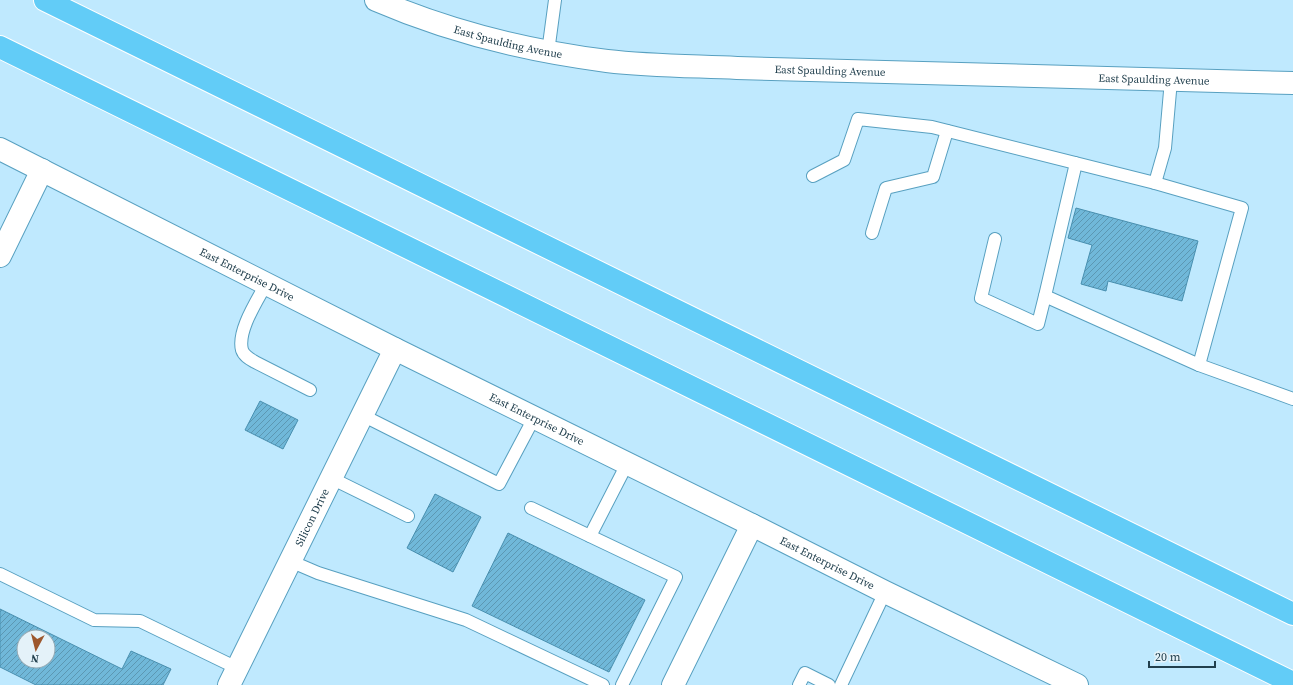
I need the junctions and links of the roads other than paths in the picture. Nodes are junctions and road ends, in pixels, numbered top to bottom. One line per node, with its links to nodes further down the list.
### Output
1 (45, 0): 35 (highway)
2 (376, 0): 4 (street, East Spaulding Avenue)
3 (555, 0): 6 (lane)
4 (406, 6): 6 (street, East Spaulding Avenue)
5 (0, 47): 37 (highway)
6 (548, 52): 7 (street, East Spaulding Avenue)
7 (1171, 80): 8 (street, East Spaulding Avenue); 14 (lane)
8 (1293, 83)
9 (947, 131): 11 (lane); 13 (lane); 15 (lane)
10 (0, 149): 12 (street, East Enterprise Drive)
11 (1076, 163): 14 (lane); 19 (lane)
12 (42, 170): 17 (street); 18 (street, East Enterprise Drive)
13 (813, 176)
14 (1155, 183): 21 (lane)
15 (872, 233)
16 (994, 239): 19 (lane)
17 (0, 256)
18 (266, 284): 20 (street, East Enterprise Drive); 22 (lane)
19 (1045, 296): 21 (lane)
20 (395, 349): 24 (street, Silicon Drive); 25 (street, East Enterprise Drive)
21 (1199, 365): 23 (lane)
22 (310, 390)
23 (1293, 399)
24 (362, 415): 25 (lane); 27 (street, Silicon Drive)
25 (534, 418): 26 (street, East Enterprise Drive)
26 (627, 464): 30 (street, East Enterprise Drive); 31 (lane)
27 (331, 478): 29 (lane); 32 (street, Silicon Drive)
28 (531, 508): 31 (lane)
29 (408, 516)
30 (752, 525): 34 (street, East Enterprise Drive); 40 (street)
31 (590, 536): 39 (lane)
32 (290, 561): 36 (street, Silicon Drive); 38 (lane)
33 (0, 574): 36 (lane)
34 (885, 592): 43 (lane); 44 (street, East Enterprise Drive)
35 (1293, 614)
36 (233, 677)
37 (1293, 683)
38 (603, 685)
39 (622, 685)
40 (673, 685)
41 (799, 685): 42 (lane)
42 (830, 685)
43 (841, 685)
44 (1077, 685)

